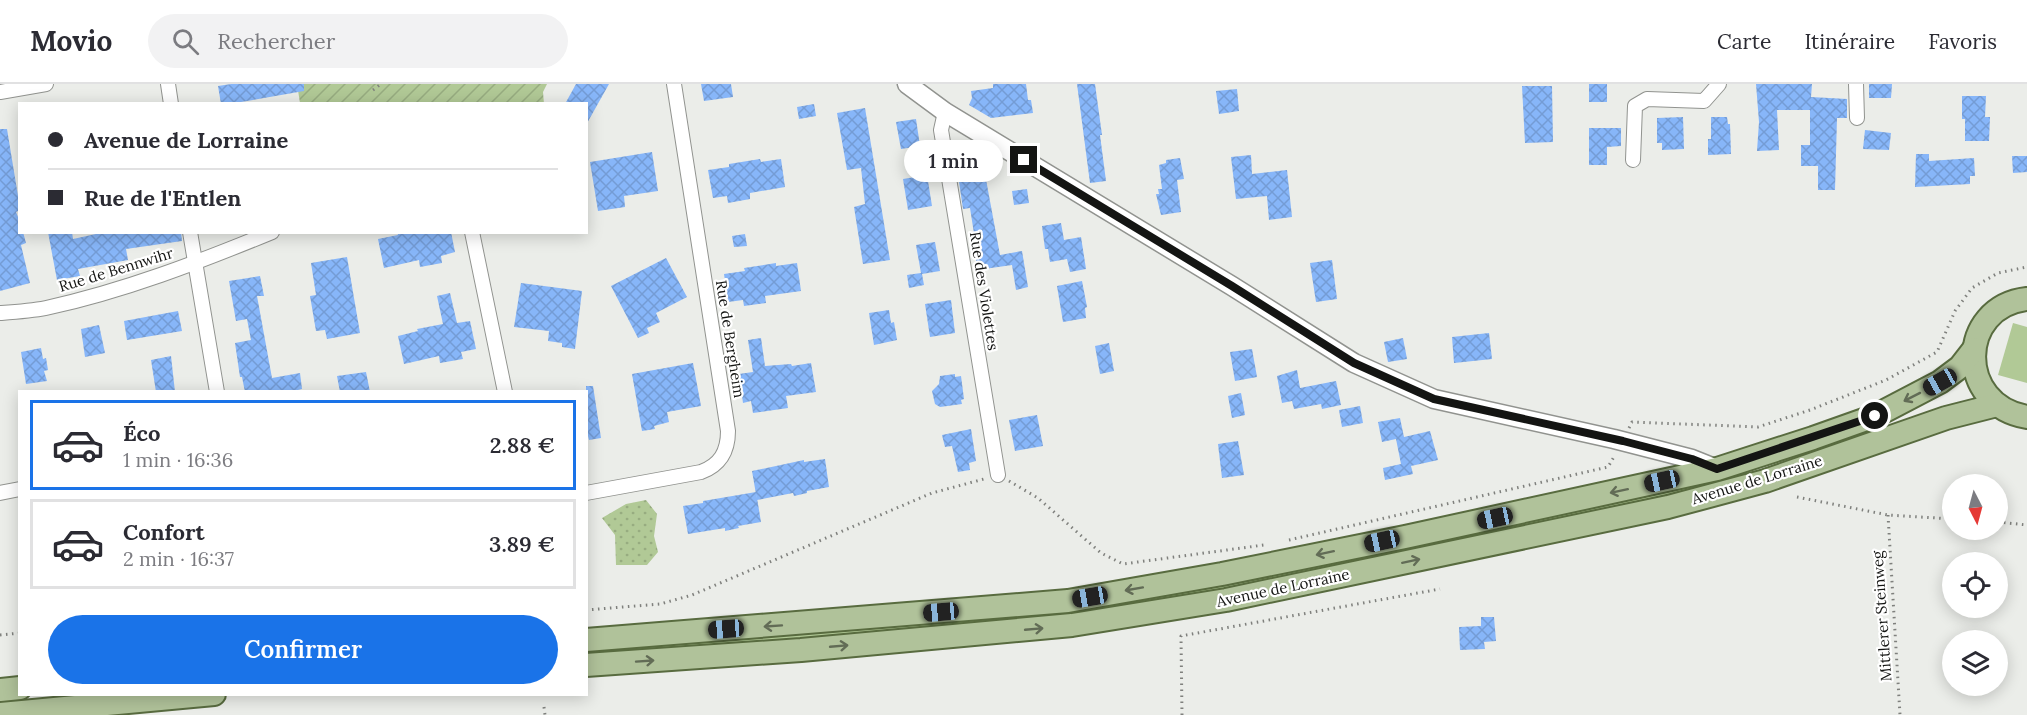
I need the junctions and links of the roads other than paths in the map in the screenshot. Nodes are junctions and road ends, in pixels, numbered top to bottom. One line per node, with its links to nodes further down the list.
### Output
1 (46, 84): 7 (street)
2 (168, 84): 8 (street)
3 (674, 84): 27 (street, Rue de Bergheim)
4 (907, 84): 9 (street)
5 (1719, 84): 11 (street)
6 (1856, 84): 10 (street)
7 (0, 92)
8 (171, 102)
9 (945, 112): 23 (street); 24 (street, Rue des Violettes)
10 (1857, 118)
11 (1633, 160)
12 (190, 234): 15 (street)
13 (267, 234): 15 (street, Rue de Bennwihr)
14 (472, 234): 20 (street)
15 (194, 264): 17 (street, Rue de Bennwihr); 19 (street)
16 (2027, 299): 18 (main road, Avenue de Lorraine)
17 (0, 313)
18 (1974, 349): 21 (main road); 23 (main road, Avenue de Lorraine, one-way to 23)
19 (216, 390)
20 (505, 390)
21 (1997, 405): 22 (main road); 29 (main road, Avenue de Lorraine, one-way to 21)
22 (2027, 417)
23 (1717, 469): 28 (main road, Avenue de Lorraine, one-way to 28)
24 (998, 475)
25 (18, 489): 26 (street)
26 (0, 493)
27 (588, 493)
28 (588, 640)
29 (588, 666)
30 (18, 688): 31 (main road)
31 (0, 690)
32 (193, 696): 33 (main road)
33 (0, 714)

